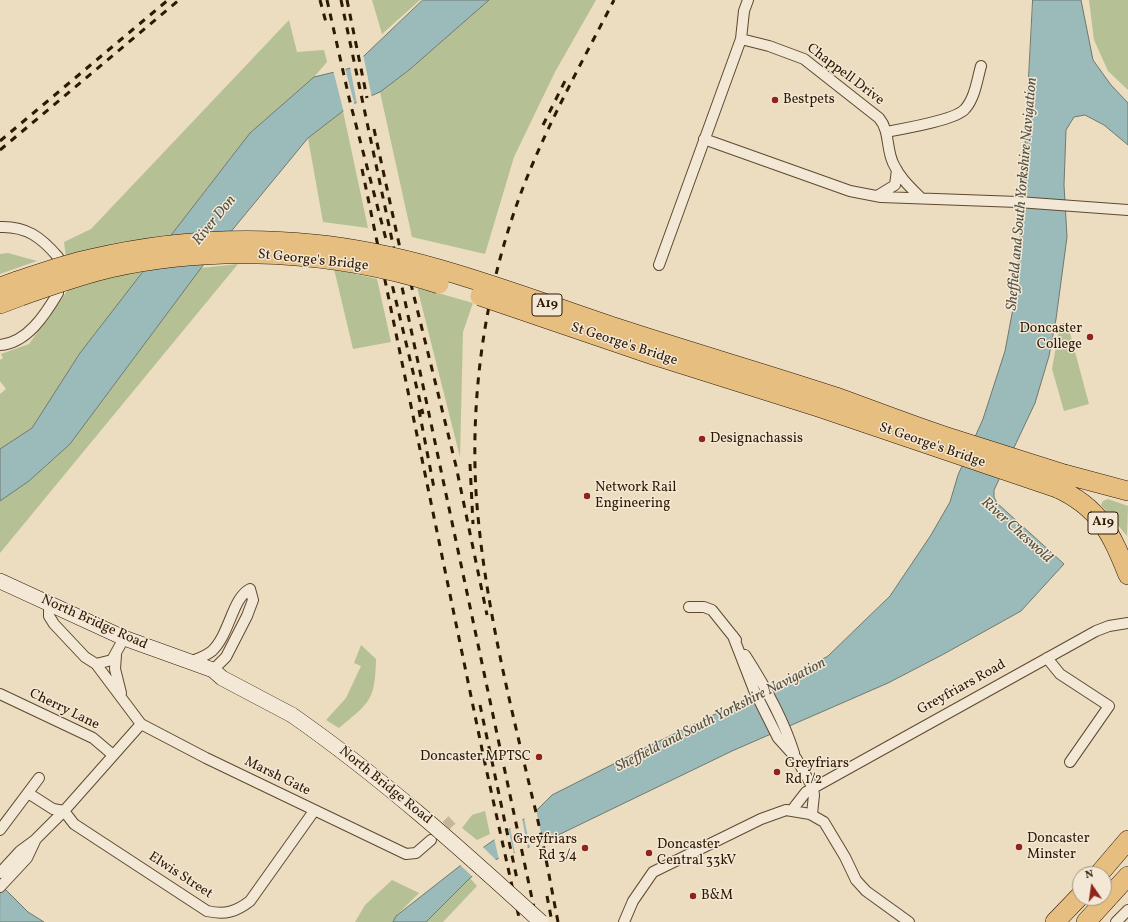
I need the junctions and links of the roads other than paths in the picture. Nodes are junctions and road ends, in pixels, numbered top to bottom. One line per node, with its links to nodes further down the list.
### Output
1 (748, 0): 2 (street)
2 (741, 39): 4 (street, Chappell Drive); 5 (street)
3 (981, 66): 4 (street)
4 (886, 132): 6 (street, Chappell Drive)
5 (704, 139): 7 (street); 12 (street)
6 (897, 170): 7 (street); 8 (street, Chappell Drive)
7 (876, 196): 8 (street)
8 (920, 197): 9 (street)
9 (1128, 210)
10 (0, 227): 11 (street)
11 (58, 257)
12 (659, 264)
13 (13, 288): 15 (highway, St George's Bridge / A19); 17 (highway, St George's Bridge / A19, bridge)
14 (58, 293): 16 (street)
15 (0, 304)
16 (0, 345)
17 (1060, 481): 18 (highway, St George's Bridge / A19); 19 (highway, St George's Bridge / A19)
18 (1128, 491)
19 (1128, 575)
20 (0, 580): 21 (street, North Bridge Road)
21 (49, 604): 27 (street, North Bridge Road); 31 (street, Marsh Gate)
22 (689, 607): 26 (street)
23 (247, 616): 25 (street); 25 (street); 32 (street)
24 (1128, 623): 29 (street, Greyfriars Road)
25 (229, 624): 30 (street)
26 (733, 636): 36 (street); 36 (street)
27 (124, 638): 28 (street, Marsh Gate); 30 (street, North Bridge Road)
28 (116, 655): 31 (street); 34 (street, Marsh Gate)
29 (1047, 658): 38 (street); 40 (street, Greyfriars Road)
30 (190, 662): 32 (street, North Bridge Road)
31 (96, 664): 34 (street, Marsh Gate)
32 (213, 670): 56 (street, North Bridge Road, bridge)
33 (0, 694): 37 (street, Cherry Lane)
34 (122, 697): 35 (street, Marsh Gate)
35 (141, 724): 37 (street); 44 (street, Marsh Gate)
36 (783, 735): 40 (street)
37 (113, 755): 43 (street)
38 (1070, 762)
39 (39, 778): 41 (street)
40 (812, 788): 42 (street, Greyfriars Road); 45 (street)
41 (28, 793): 43 (street); 46 (street)
42 (792, 810): 45 (street); 57 (street)
43 (64, 811): 44 (street, Elwis Street); 49 (street)
44 (314, 811): 47 (street, Marsh Gate)
45 (807, 813): 58 (street)
46 (0, 830)
47 (431, 840)
48 (1128, 840): 50 (highway)
49 (23, 854): 51 (street); 53 (street)
50 (1106, 866)
51 (0, 873)
52 (1128, 876): 60 (highway)
53 (0, 887)
54 (1072, 904): 59 (highway)
55 (1128, 910): 61 (street)
56 (541, 922)
57 (624, 922)
58 (909, 922)
59 (1055, 922)
60 (1086, 922)
61 (1116, 922)

